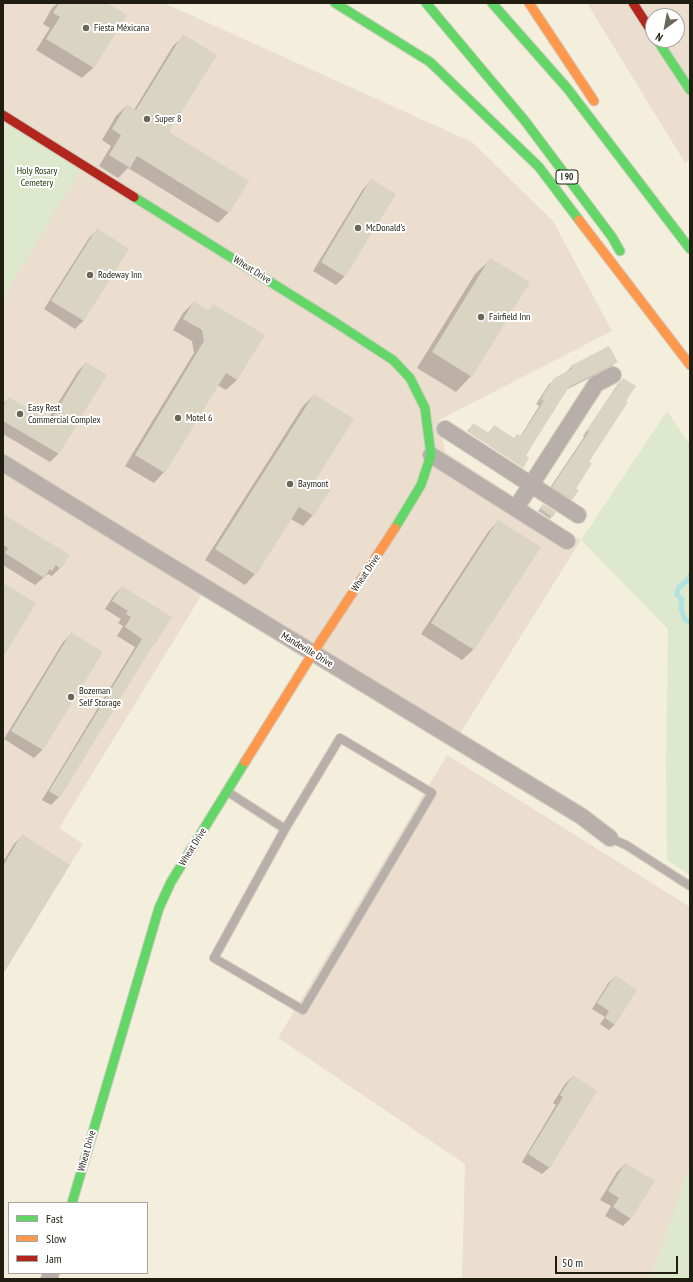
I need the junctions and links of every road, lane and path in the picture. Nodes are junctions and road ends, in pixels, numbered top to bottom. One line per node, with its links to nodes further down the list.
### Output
1 (335, 3): 15 (main road)
2 (426, 3): 13 (main road, I 90)
3 (492, 3): 12 (main road)
4 (529, 3): 9 (main road)
5 (633, 3): 6 (main road)
6 (645, 22)
7 (662, 48): 8 (main road)
8 (690, 90)
9 (599, 110)
10 (3, 115): 18 (main road, Wheat Drive)
11 (625, 150): 12 (main road)
12 (688, 246)
13 (624, 257)
14 (645, 291): 15 (main road)
15 (690, 365)
16 (613, 375): 20 (street)
17 (444, 429): 20 (street)
18 (431, 455): 21 (street); 24 (main road, Wheat Drive)
19 (3, 463): 24 (street, Mandeville Drive)
20 (531, 485): 21 (street); 22 (street)
21 (516, 508): 23 (street)
22 (578, 515)
23 (568, 541)
24 (313, 653): 25 (main road, Wheat Drive); 27 (street, Mandeville Drive)
25 (227, 791): 26 (lane); 29 (main road, Wheat Drive)
26 (285, 829): 26 (lane)
27 (610, 838): 28 (lane)
28 (690, 886)
29 (72, 1202)

